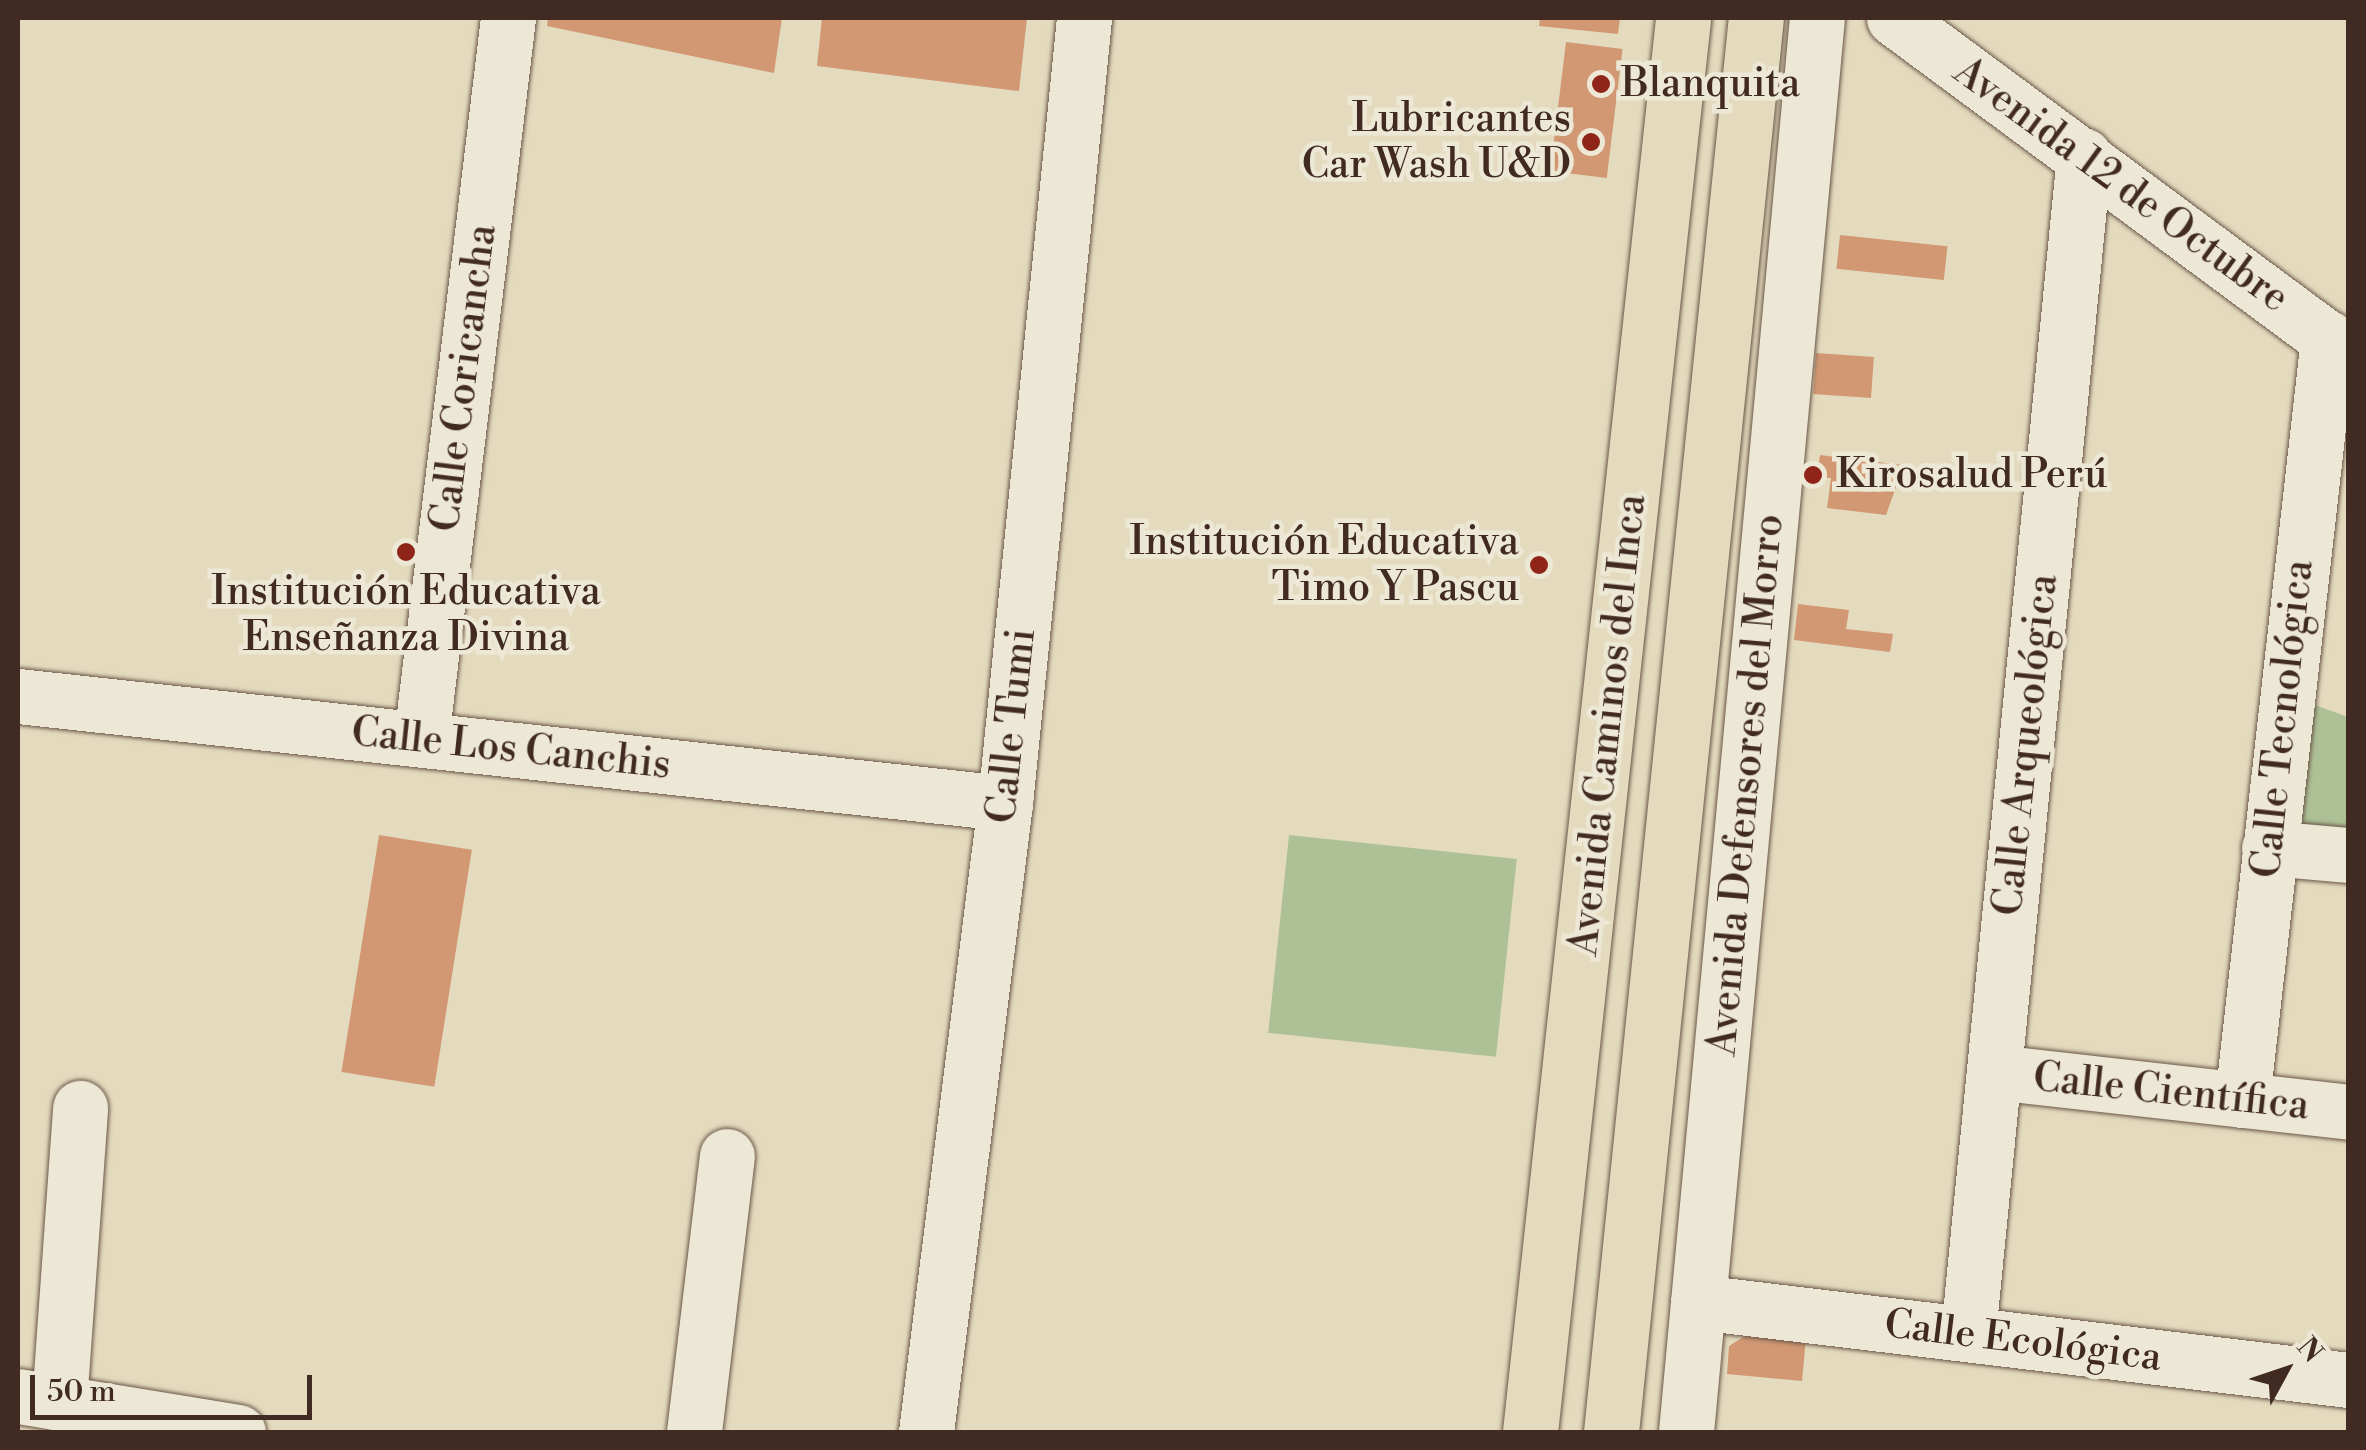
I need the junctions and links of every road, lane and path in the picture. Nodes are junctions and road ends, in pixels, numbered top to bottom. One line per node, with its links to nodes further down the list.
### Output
1 (508, 18): 10 (street, Calle Coricancha)
2 (1084, 18): 11 (street, Calle Tumi)
3 (1683, 18): 26 (main road, Avenida Caminos del Inca)
4 (1756, 18): 27 (main road, Avenida Caminos del Inca)
5 (1818, 18): 19 (street, Avenida Defensores del Morro)
6 (1894, 18): 7 (street, Avenida 12 de Octubre)
7 (2084, 156): 8 (street, Avenida 12 de Octubre); 14 (street, Calle Arqueológica)
8 (2338, 346): 12 (street, Calle Tecnológica)
9 (18, 696): 10 (street, Calle Los Canchis)
10 (421, 738): 11 (street, Calle Los Canchis)
11 (1005, 802): 25 (street, Calle Tumi)
12 (2269, 848): 13 (street); 15 (street, Calle Tecnológica)
13 (2348, 855)
14 (1994, 1072): 15 (street, Calle Científica); 20 (street, Calle Arqueológica)
15 (2242, 1100): 17 (street, Calle Científica)
16 (80, 1108): 22 (street)
17 (2348, 1112)
18 (727, 1156): 24 (street)
19 (1698, 1302): 20 (street, Calle Ecológica); 28 (street, Avenida Defensores del Morro)
20 (1968, 1334): 21 (street, Calle Ecológica)
21 (2348, 1380)
22 (38, 1400): 23 (street)
23 (238, 1432)
24 (694, 1432)
25 (926, 1432)
26 (1530, 1432)
27 (1611, 1432)
28 (1686, 1432)

